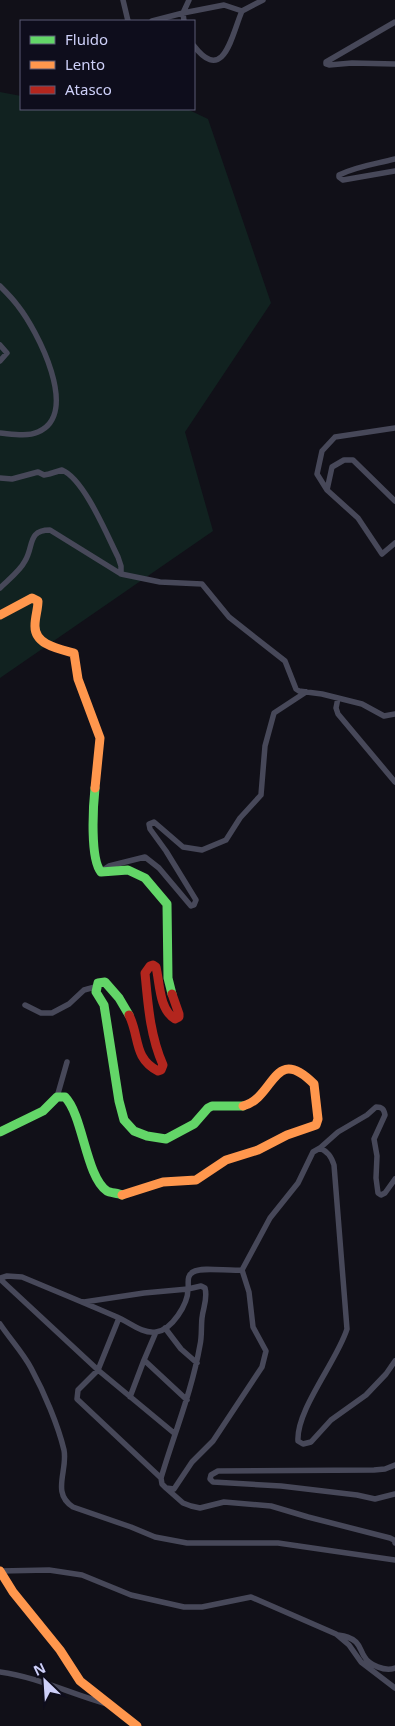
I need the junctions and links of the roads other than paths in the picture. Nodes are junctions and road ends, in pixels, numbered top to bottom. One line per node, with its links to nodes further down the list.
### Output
1 (123, 0): 6 (street)
2 (189, 0): 5 (street)
3 (263, 0): 4 (street)
4 (242, 11): 5 (street); 10 (street)
5 (183, 13): 7 (street); 8 (street)
6 (128, 20)
7 (156, 20)
8 (184, 20)
9 (395, 22): 11 (street)
10 (195, 47)
11 (395, 64)
12 (395, 158): 13 (street)
13 (395, 171)
14 (0, 286): 18 (street)
15 (0, 345): 16 (street)
16 (0, 361)
17 (395, 428): 20 (street)
18 (0, 433)
19 (0, 478): 23 (street)
20 (327, 490): 21 (street); 22 (street)
21 (395, 501)
22 (395, 544)
23 (121, 574): 24 (street); 26 (street)
24 (0, 588)
25 (0, 615): 30 (street)
26 (306, 692): 27 (street); 30 (street)
27 (338, 698): 28 (street); 29 (street)
28 (395, 714)
29 (395, 782)
30 (101, 872): 31 (street)
31 (95, 987): 32 (street); 34 (street)
32 (25, 1006)
33 (67, 1062): 34 (street)
34 (57, 1097): 35 (street)
35 (0, 1132)
36 (320, 1148): 37 (street); 38 (street); 47 (street)
37 (395, 1179)
38 (242, 1270): 40 (street); 55 (street)
39 (0, 1279): 41 (street); 49 (street)
40 (188, 1289): 41 (street); 44 (street); 48 (street)
41 (81, 1302): 42 (street)
42 (119, 1318): 45 (street); 49 (street)
43 (0, 1324): 58 (street)
44 (165, 1328): 45 (street); 48 (street)
45 (156, 1332): 46 (street)
46 (144, 1360): 50 (street); 51 (street)
47 (395, 1361)
48 (197, 1363): 51 (street)
49 (98, 1370): 50 (street); 54 (street)
50 (130, 1397): 52 (street)
51 (187, 1400): 52 (street)
52 (174, 1433): 54 (street)
53 (395, 1465): 56 (street)
54 (161, 1478): 55 (street)
55 (166, 1488): 57 (street)
56 (395, 1494)
57 (395, 1543)
58 (395, 1560)
59 (0, 1571): 60 (street); 64 (street)
60 (336, 1634): 61 (street); 63 (street)
61 (395, 1668)
62 (0, 1672): 64 (street)
63 (395, 1688)
64 (111, 1706): 65 (street)
65 (137, 1726)

